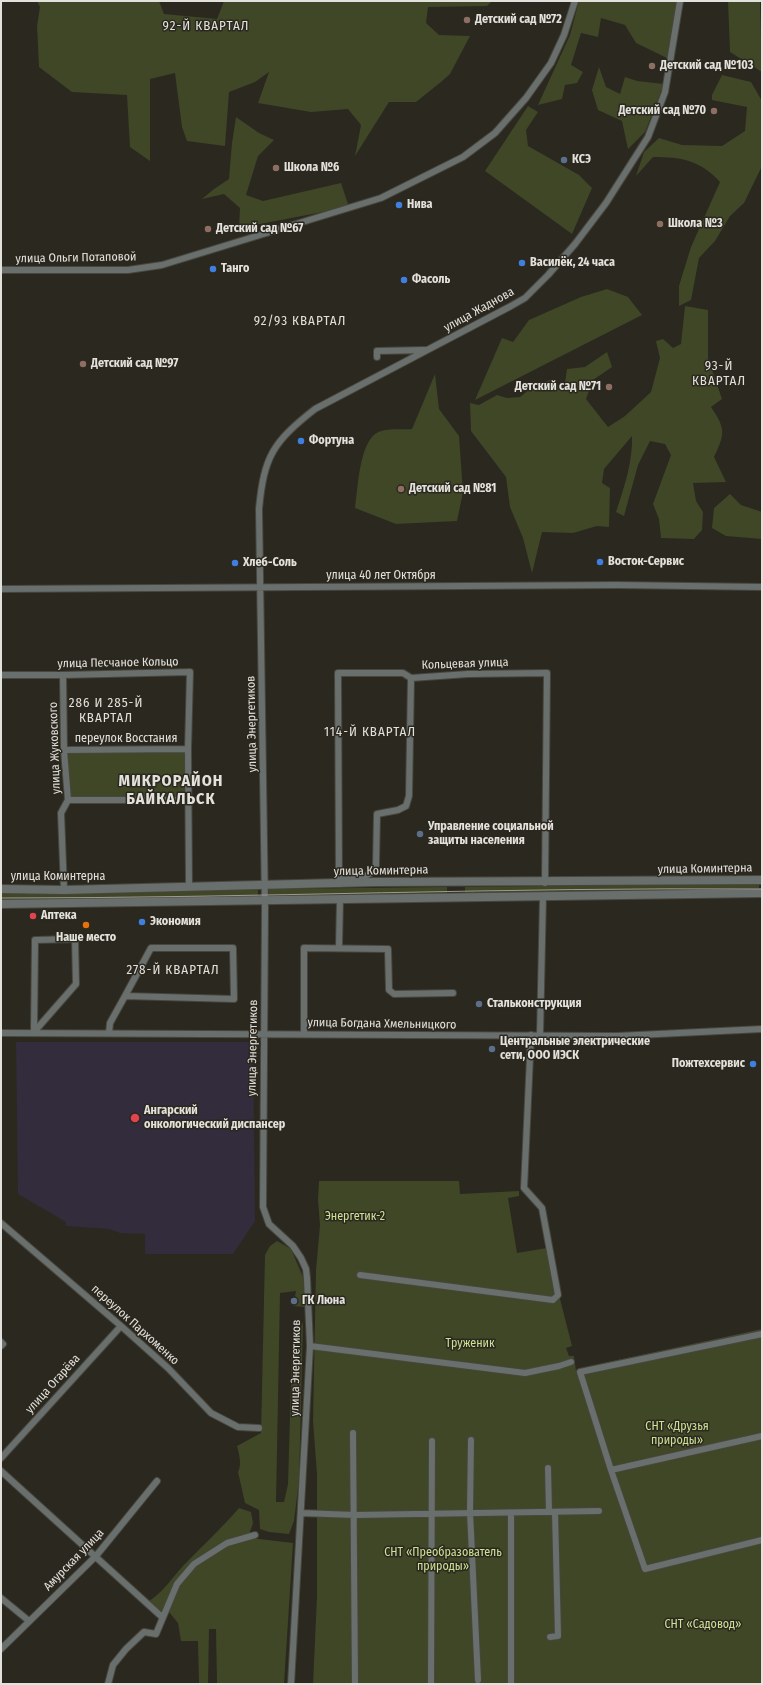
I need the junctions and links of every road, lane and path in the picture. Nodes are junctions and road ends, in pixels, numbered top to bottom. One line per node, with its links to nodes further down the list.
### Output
1 (575, 1): 3 (street, улица Ольги Потаповой)
2 (680, 1): 4 (street, улица Жаднова)
3 (1, 270)
4 (427, 350): 5 (street); 6 (street, улица Жаднова)
5 (377, 357)
6 (261, 587): 7 (street, улица 40 лет Октября); 8 (street, улица 40 лет Октября); 19 (street, улица Энергетиков)
7 (762, 587)
8 (1, 589)
9 (1, 675): 10 (street, улица Песчаное Кольцо)
10 (63, 675): 12 (street, улица Песчаное Кольцо); 13 (street, улица Жуковского)
11 (411, 678): 16 (street); 16 (street, Кольцевая улица); 18 (street, Кольцевая улица)
12 (188, 749): 13 (street, переулок Восстания); 15 (street, улица Песчаное Кольцо)
13 (64, 750): 14 (street, улица Жуковского)
14 (68, 800): 15 (street); 22 (street, улица Жуковского)
15 (189, 800): 20 (street, улица Песчаное Кольцо)
16 (340, 880): 18 (street, улица Коминтерна); 19 (street, улица Коминтерна)
17 (762, 880): 18 (street, улица Коминтерна)
18 (545, 883)
19 (264, 885): 20 (street, улица Коминтерна); 25 (street, улица Энергетиков)
20 (189, 887): 22 (street, улица Коминтерна)
21 (1, 889): 22 (street, улица Коминтерна)
22 (64, 890)
23 (762, 893): 24 (street, улица Коминтерна)
24 (543, 896): 26 (street, улица Коминтерна); 38 (street)
25 (265, 899): 26 (street, улица Коминтерна); 27 (street, улица Коминтерна); 35 (street, улица Энергетиков)
26 (340, 899): 28 (street)
27 (1, 904)
28 (339, 947): 29 (street); 36 (street)
29 (453, 993)
30 (125, 996): 30 (street); 34 (street)
31 (762, 1029): 38 (street, улица Богдана Хмельницкого)
32 (34, 1032): 32 (street); 33 (street, улица Богдана Хмельницкого); 34 (street, улица Богдана Хмельницкого)
33 (1, 1033)
34 (109, 1033): 35 (street, улица Богдана Хмельницкого)
35 (265, 1034): 36 (street, улица Богдана Хмельницкого); 45 (street, улица Энергетиков)
36 (304, 1034): 37 (street, улица Богдана Хмельницкого)
37 (531, 1035): 38 (street, улица Богдана Хмельницкого); 40 (street)
38 (540, 1035)
39 (1, 1223): 41 (street, переулок Пархоменко)
40 (360, 1275)
41 (121, 1326): 47 (street, переулок Пархоменко); 52 (street, улица Огарёва)
42 (762, 1334): 54 (street)
43 (1, 1342): 44 (street)
44 (1, 1346)
45 (310, 1346): 46 (street); 60 (street, улица Энергетиков)
46 (571, 1362)
47 (259, 1428)
48 (353, 1433): 63 (street)
49 (762, 1436): 54 (street)
50 (470, 1440): 58 (street)
51 (432, 1441): 61 (street)
52 (1, 1458)
53 (548, 1468): 59 (street)
54 (611, 1470): 65 (street)
55 (1, 1471): 66 (street)
56 (158, 1481): 66 (street, Амурская улица)
57 (599, 1511): 59 (street)
58 (470, 1512): 61 (street); 62 (street); 72 (street)
59 (552, 1512): 62 (street); 70 (street)
60 (301, 1513): 63 (street); 74 (street, улица Энергетиков)
61 (432, 1513): 63 (street); 76 (street)
62 (511, 1513): 77 (street)
63 (355, 1515): 75 (street)
64 (254, 1535): 68 (street)
65 (762, 1540)
66 (96, 1556): 68 (street); 69 (street, Амурская улица)
67 (1, 1598): 69 (street)
68 (162, 1617): 73 (street)
69 (29, 1621): 71 (street, Амурская улица)
70 (550, 1637)
71 (1, 1649)
72 (478, 1680)
73 (108, 1684)
74 (291, 1684)
75 (355, 1684)
76 (431, 1684)
77 (511, 1684)

